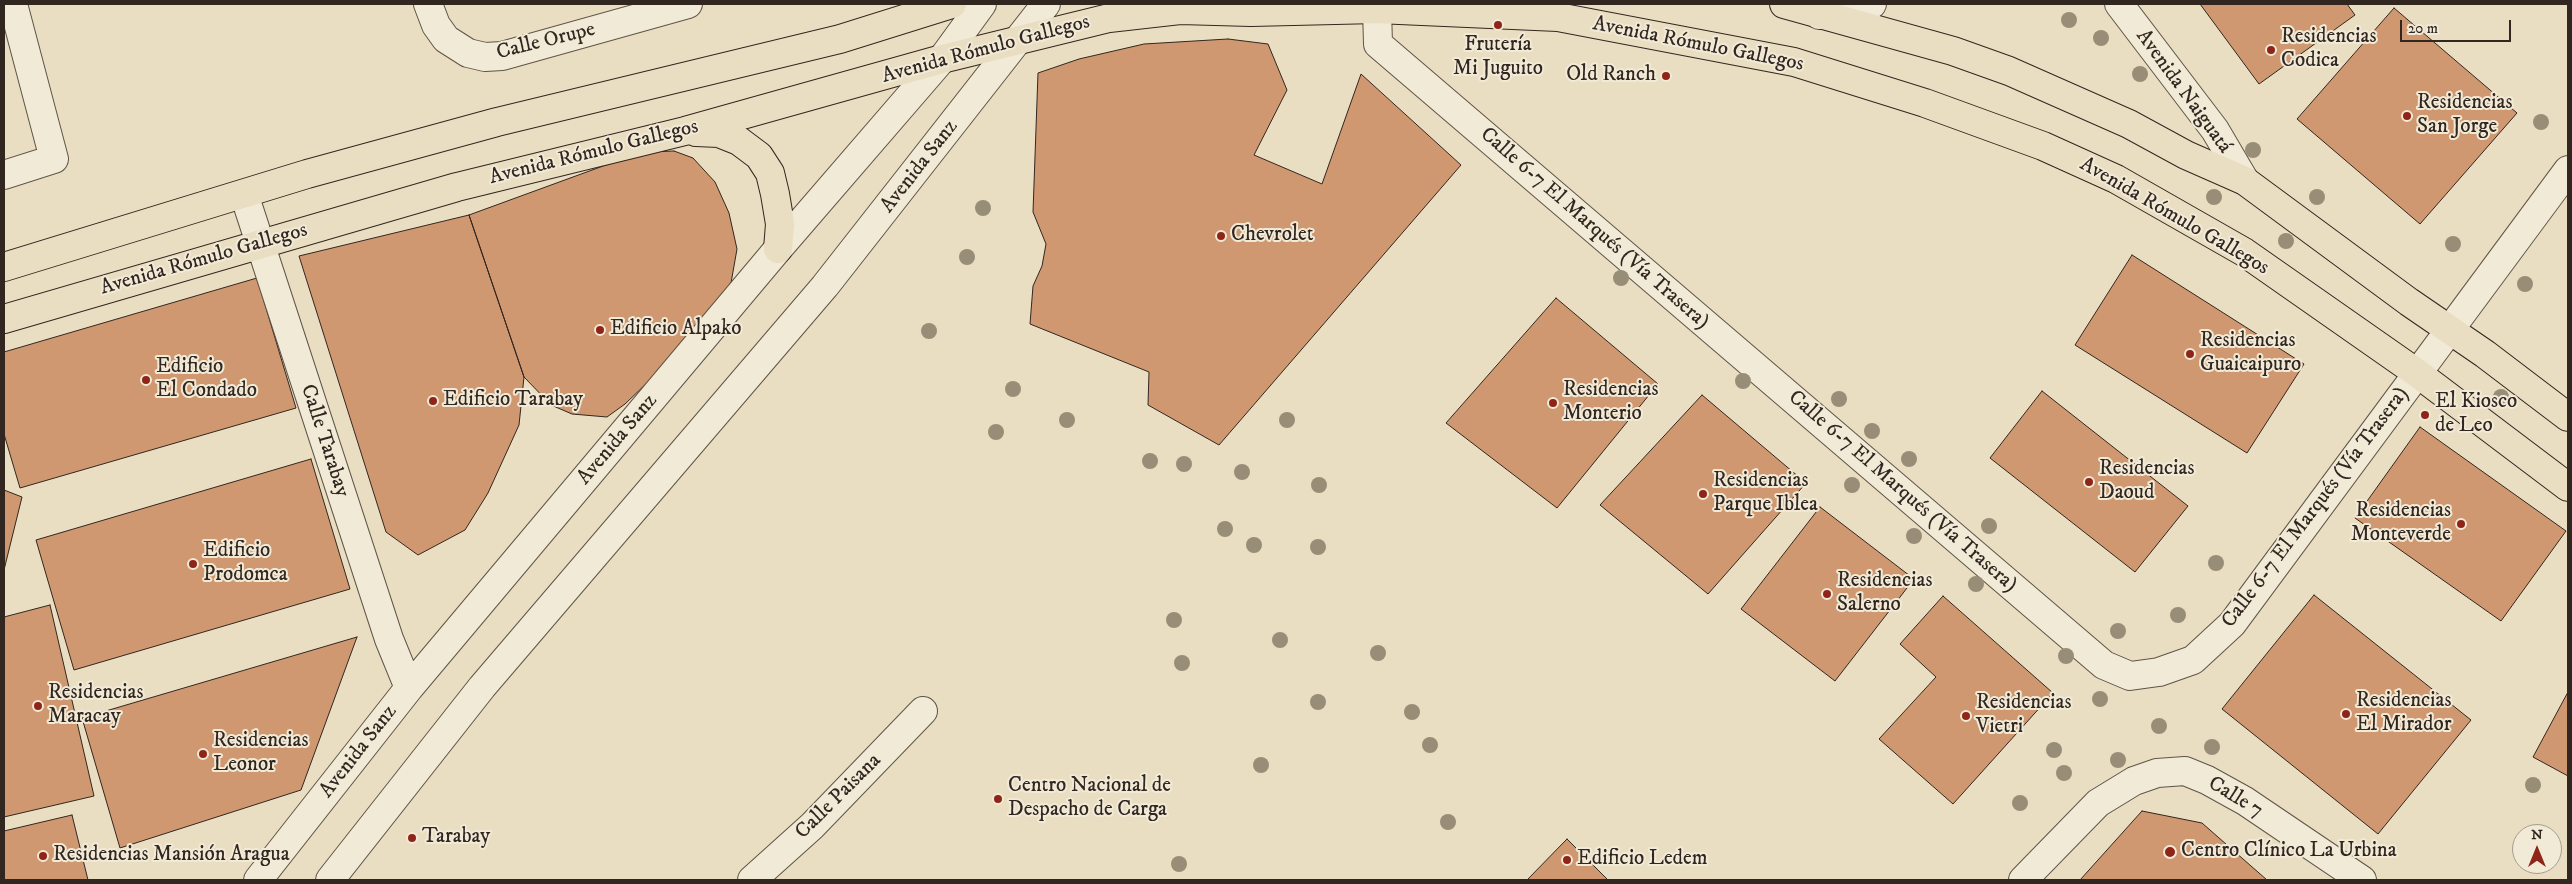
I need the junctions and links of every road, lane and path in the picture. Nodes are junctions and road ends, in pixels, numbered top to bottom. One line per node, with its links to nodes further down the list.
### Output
1 (13, 4): 16 (street)
2 (428, 4): 3 (street, Calle Orupe)
3 (688, 4)
4 (952, 4): 18 (main road)
5 (982, 4): 13 (street, Avenida Sanz)
6 (1046, 4): 12 (street, Avenida Sanz)
7 (1784, 4): 11 (main road)
8 (1872, 4): 11 (street)
9 (2119, 4): 17 (street, Avenida Naiguatá)
10 (1377, 9): 12 (main road, Avenida Rómulo Gallegos); 24 (main road, Avenida Rómulo Gallegos); 24 (street, Calle 6-7 El Marqués (Vía Trasera))
11 (1819, 15): 17 (main road)
12 (1016, 42): 13 (main road, Avenida Rómulo Gallegos); 30 (street, Avenida Sanz)
13 (942, 59): 14 (main road, Avenida Rómulo Gallegos); 20 (street, Avenida Sanz)
14 (684, 131): 19 (main road, Avenida Rómulo Gallegos); 20 (main road)
15 (2568, 170): 23 (street, Calle 6-7 El Marqués (Vía Trasera))
16 (4, 175)
17 (2245, 181): 23 (main road)
18 (244, 194): 19 (street, Calle Tarabay); 21 (main road)
19 (260, 244): 22 (main road, Avenida Rómulo Gallegos); 27 (street, Calle Tarabay)
20 (778, 249): 27 (street, Avenida Sanz)
21 (4, 267)
22 (4, 319)
23 (2450, 329): 24 (street, Calle 6-7 El Marqués (Vía Trasera)); 25 (main road)
24 (2417, 373): 26 (main road, Avenida Rómulo Gallegos)
25 (2568, 416)
26 (2568, 487)
27 (409, 688): 29 (street, Avenida Sanz)
28 (923, 711): 31 (street, Calle Paisana)
29 (258, 880)
30 (330, 880)
31 (752, 880)
32 (2023, 880): 33 (street, Calle 7)
33 (2362, 880)

